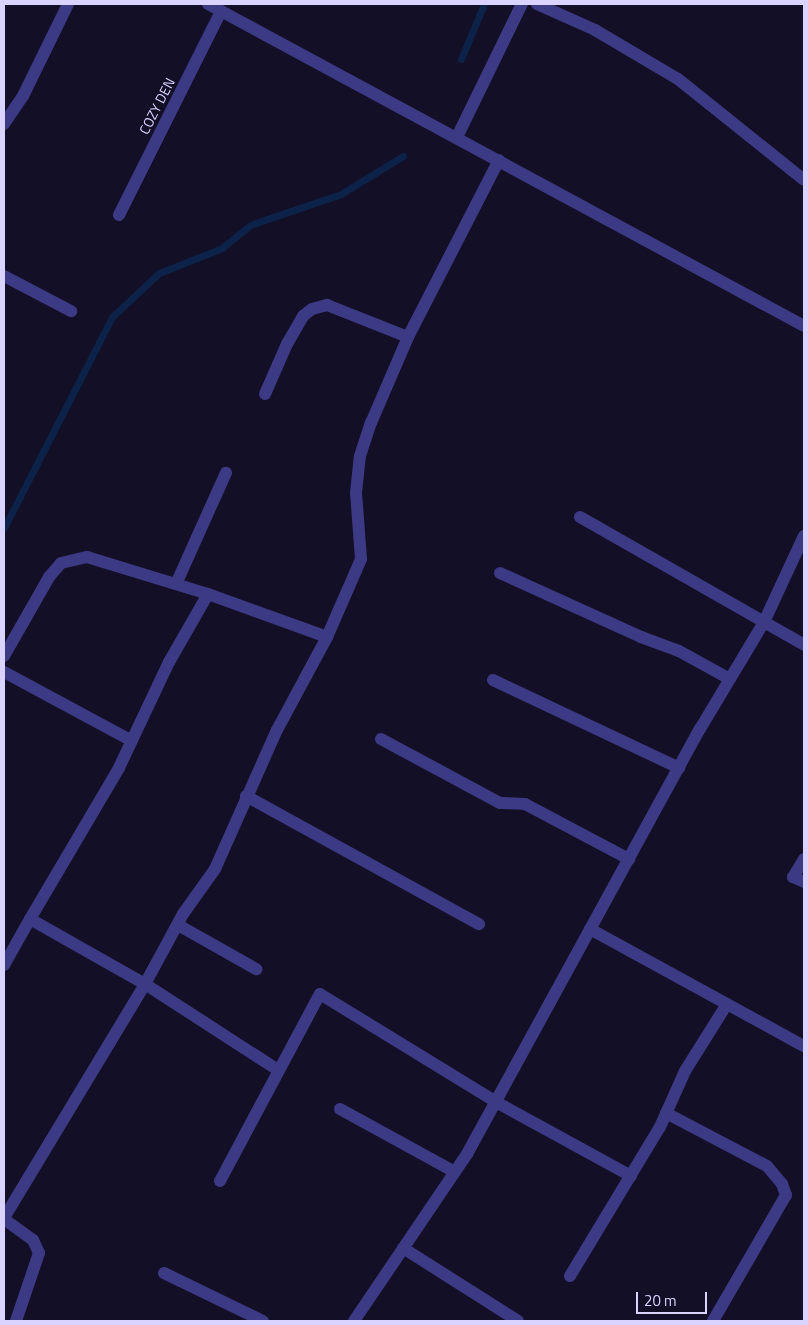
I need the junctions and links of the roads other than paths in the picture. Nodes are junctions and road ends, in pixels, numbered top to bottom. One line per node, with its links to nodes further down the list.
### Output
1 (68, 4): 6 (street)
2 (208, 4): 5 (street)
3 (522, 4): 7 (street)
4 (537, 4): 9 (street)
5 (221, 11): 7 (street); 10 (street, COZY DEN)
6 (4, 124)
7 (457, 137): 8 (street)
8 (499, 160): 13 (street); 14 (street)
9 (804, 180)
10 (119, 215)
11 (4, 276): 12 (street)
12 (71, 312)
13 (804, 326)
14 (408, 336): 15 (street); 23 (street)
15 (265, 394)
16 (226, 473): 20 (street)
17 (580, 517): 22 (street)
18 (804, 536): 22 (street)
19 (500, 573): 27 (street)
20 (176, 584): 21 (street); 25 (street)
21 (208, 594): 23 (street); 30 (street)
22 (764, 622): 24 (street); 27 (street)
23 (328, 637): 32 (street)
24 (804, 645)
25 (4, 656)
26 (4, 672): 30 (street)
27 (730, 679): 31 (street)
28 (493, 680): 31 (street)
29 (381, 739): 33 (street)
30 (132, 741): 36 (street)
31 (679, 768): 33 (street)
32 (246, 796): 37 (street); 38 (street)
33 (629, 859): 39 (street)
34 (804, 859): 35 (street)
35 (804, 882)
36 (30, 919): 40 (street); 42 (street)
37 (478, 924)
38 (178, 925): 41 (street); 42 (street)
39 (590, 929): 43 (street); 46 (street)
40 (4, 965)
41 (256, 969)
42 (145, 984): 45 (street); 52 (street)
43 (727, 1004): 44 (street); 48 (street)
44 (804, 1046)
45 (278, 1070): 46 (street); 51 (street)
46 (496, 1102): 49 (street); 50 (street)
47 (340, 1109): 49 (street)
48 (666, 1113): 50 (street); 60 (street)
49 (455, 1172): 53 (street)
50 (631, 1176): 55 (street)
51 (220, 1181)
52 (4, 1218): 56 (street)
53 (403, 1248): 58 (street); 59 (street)
54 (164, 1273): 57 (street)
55 (570, 1276)
56 (16, 1321)
57 (263, 1321)
58 (354, 1321)
59 (518, 1321)
60 (713, 1321)

